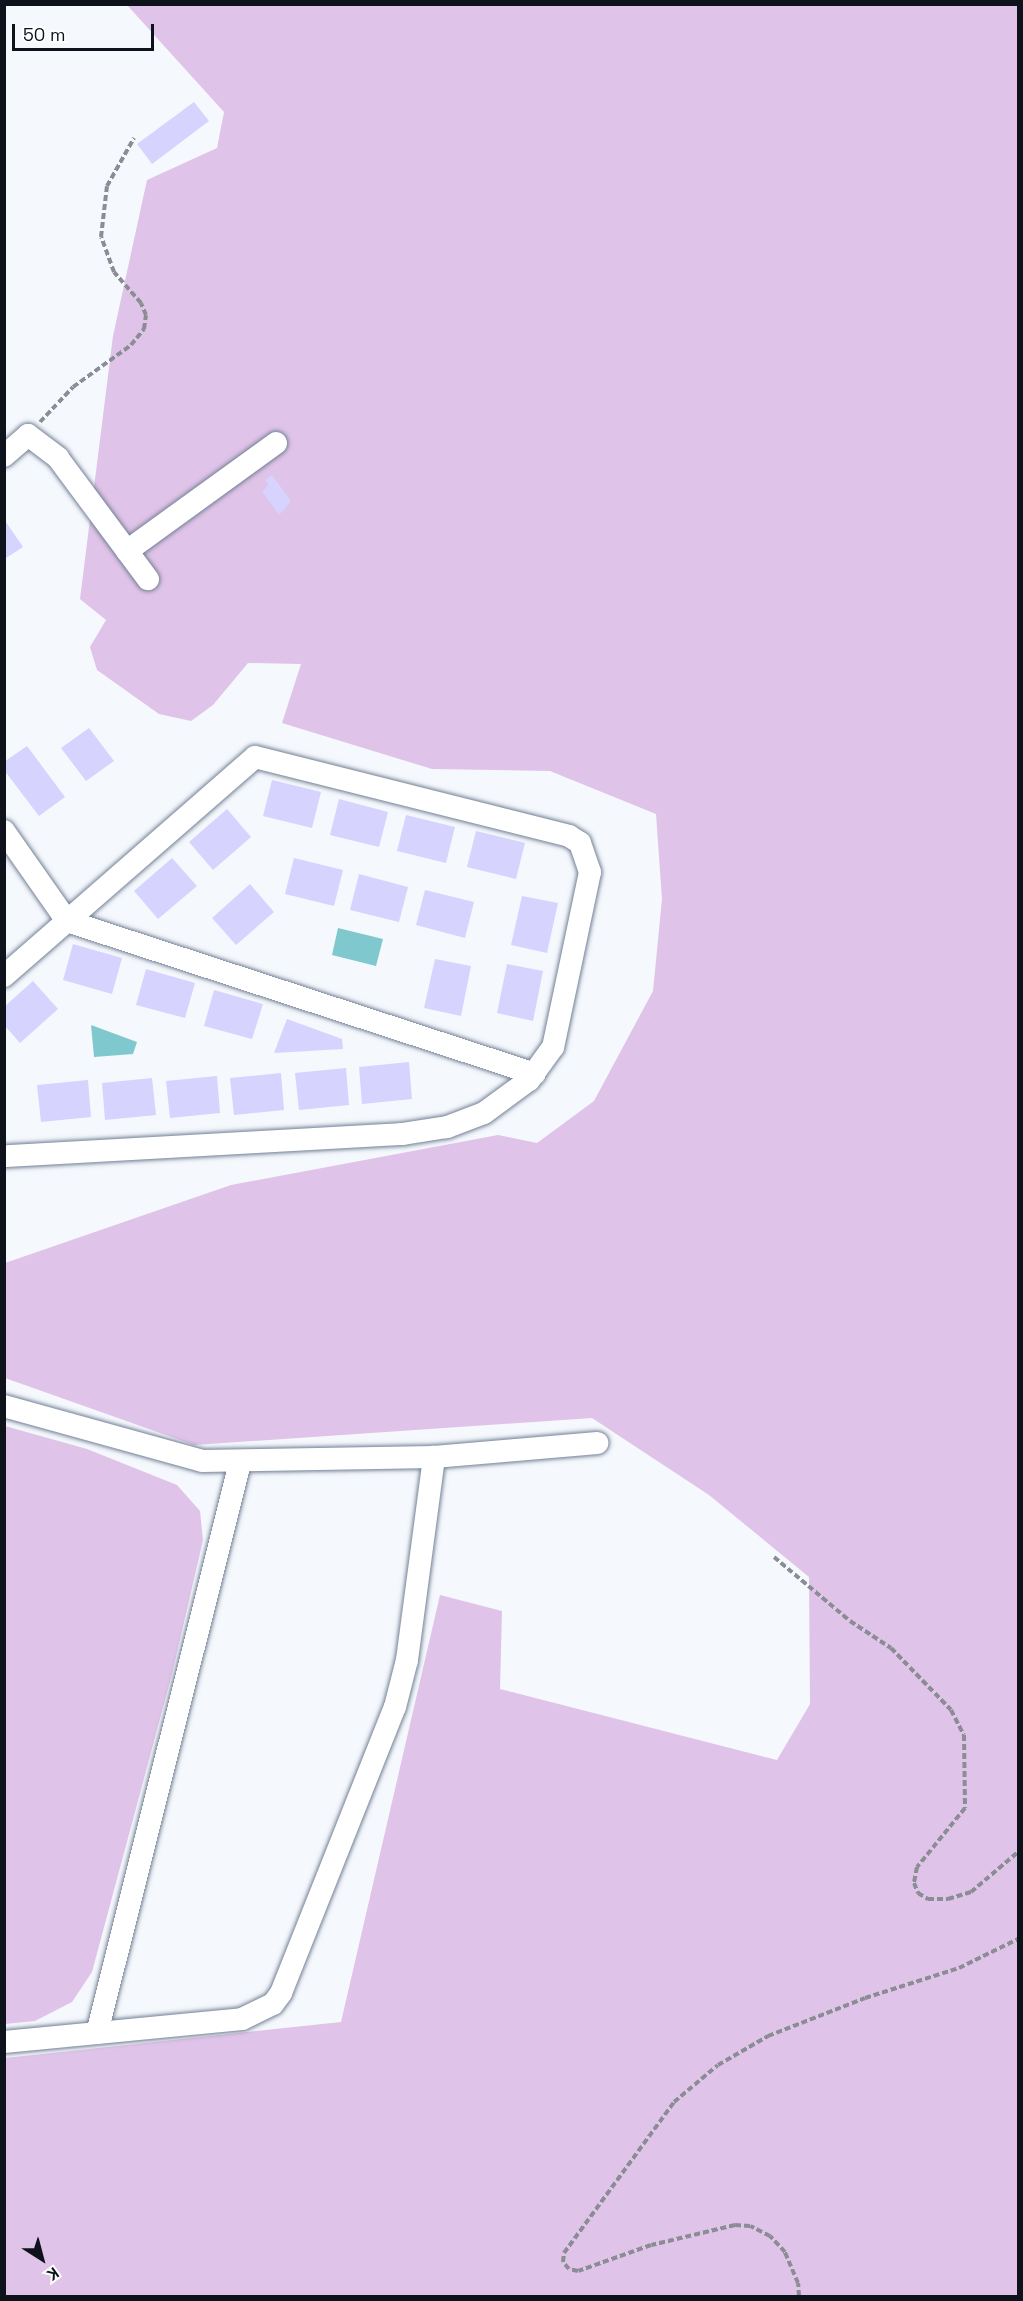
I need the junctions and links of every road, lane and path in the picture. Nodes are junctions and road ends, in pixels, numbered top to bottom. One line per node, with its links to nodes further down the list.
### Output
1 (134, 138): 2 (path)
2 (28, 435): 4 (street); 5 (street)
3 (276, 443): 5 (street)
4 (4, 456)
5 (127, 551): 6 (street)
6 (148, 579)
7 (4, 831): 8 (street)
8 (67, 921): 9 (street); 10 (street); 10 (street)
9 (4, 976)
10 (535, 1074): 11 (street)
11 (4, 1156)
12 (4, 1406): 15 (street)
13 (597, 1443): 14 (street)
14 (434, 1457): 15 (street); 19 (street)
15 (240, 1462): 19 (street)
16 (774, 1557): 17 (path)
17 (1018, 1852)
18 (1018, 1939): 21 (path)
19 (97, 2033): 20 (street)
20 (4, 2042)
21 (800, 2296)

